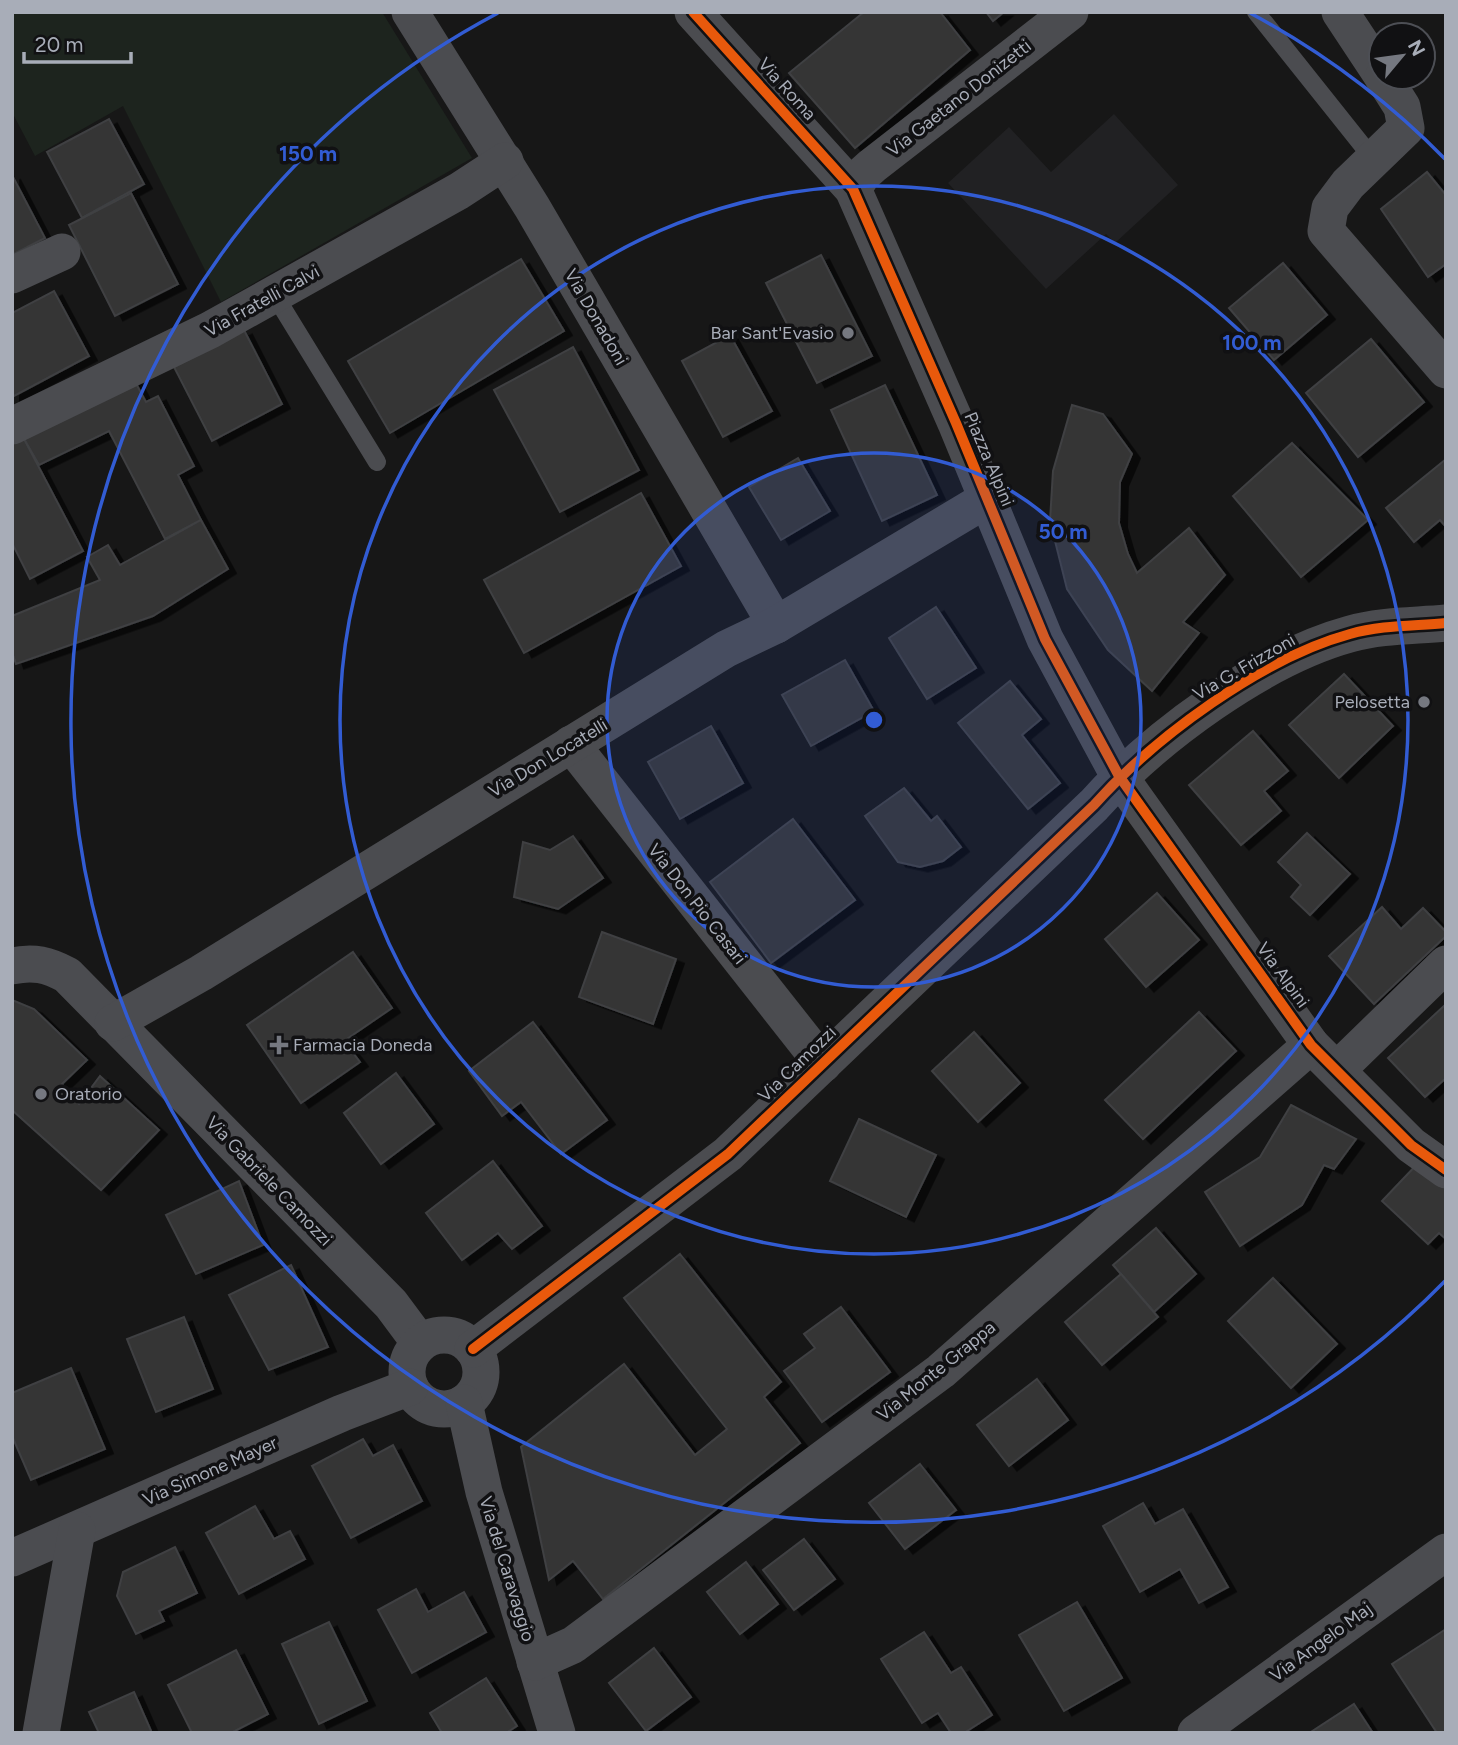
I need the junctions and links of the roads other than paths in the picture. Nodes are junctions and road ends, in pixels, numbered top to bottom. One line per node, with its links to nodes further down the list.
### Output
1 (410, 12): 8 (street, Via Donadoni)
2 (693, 12): 10 (street, Via Roma)
3 (1070, 12): 10 (street, Via Gaetano Donizetti)
4 (1256, 12): 9 (lane)
5 (1352, 17): 6 (street)
6 (1367, 46)
7 (1392, 91): 9 (street)
8 (505, 161): 13 (street, Via Fratelli Calvi); 19 (street, Via Donadoni)
9 (1361, 172): 14 (street)
10 (853, 189): 17 (street, Piazza Alpini)
11 (62, 252): 12 (street)
12 (12, 275)
13 (274, 294): 15 (street, Via Fratelli Calvi); 16 (lane)
14 (1446, 370)
15 (12, 426)
16 (377, 462)
17 (987, 499): 19 (street, Via Don Locatelli); 21 (street, Piazza Alpini)
18 (1446, 623): 21 (street, Via G. Frizzoni)
19 (776, 625): 20 (street, Via Don Locatelli)
20 (571, 744): 24 (street, Via Don Locatelli); 26 (street, Via Don Pio Casari)
21 (1119, 776): 25 (street, Via Alpini); 26 (street, Via Camozzi)
22 (1446, 964): 27 (street)
23 (12, 967): 24 (street, Via Gabriele Camozzi)
24 (113, 1023): 29 (street, Via Gabriele Camozzi)
25 (1311, 1045): 27 (street, Via Alpini); 36 (street, Via Monte Grappa)
26 (823, 1064): 30 (street, Via Camozzi)
27 (1337, 1070): 28 (street, Via Alpini)
28 (1446, 1170)
29 (420, 1343): 30 (street); 31 (street)
30 (474, 1349): 32 (street)
31 (410, 1387): 32 (street); 33 (street, Via Simone Mayer)
32 (464, 1403): 36 (street, Via del Caravaggio)
33 (76, 1530): 35 (street, Via Simone Mayer); 37 (street)
34 (1446, 1552): 39 (street, Via Angelo Maj)
35 (12, 1558)
36 (535, 1662): 38 (street, Via del Caravaggio)
37 (41, 1733)
38 (557, 1733)
39 (1196, 1733)

